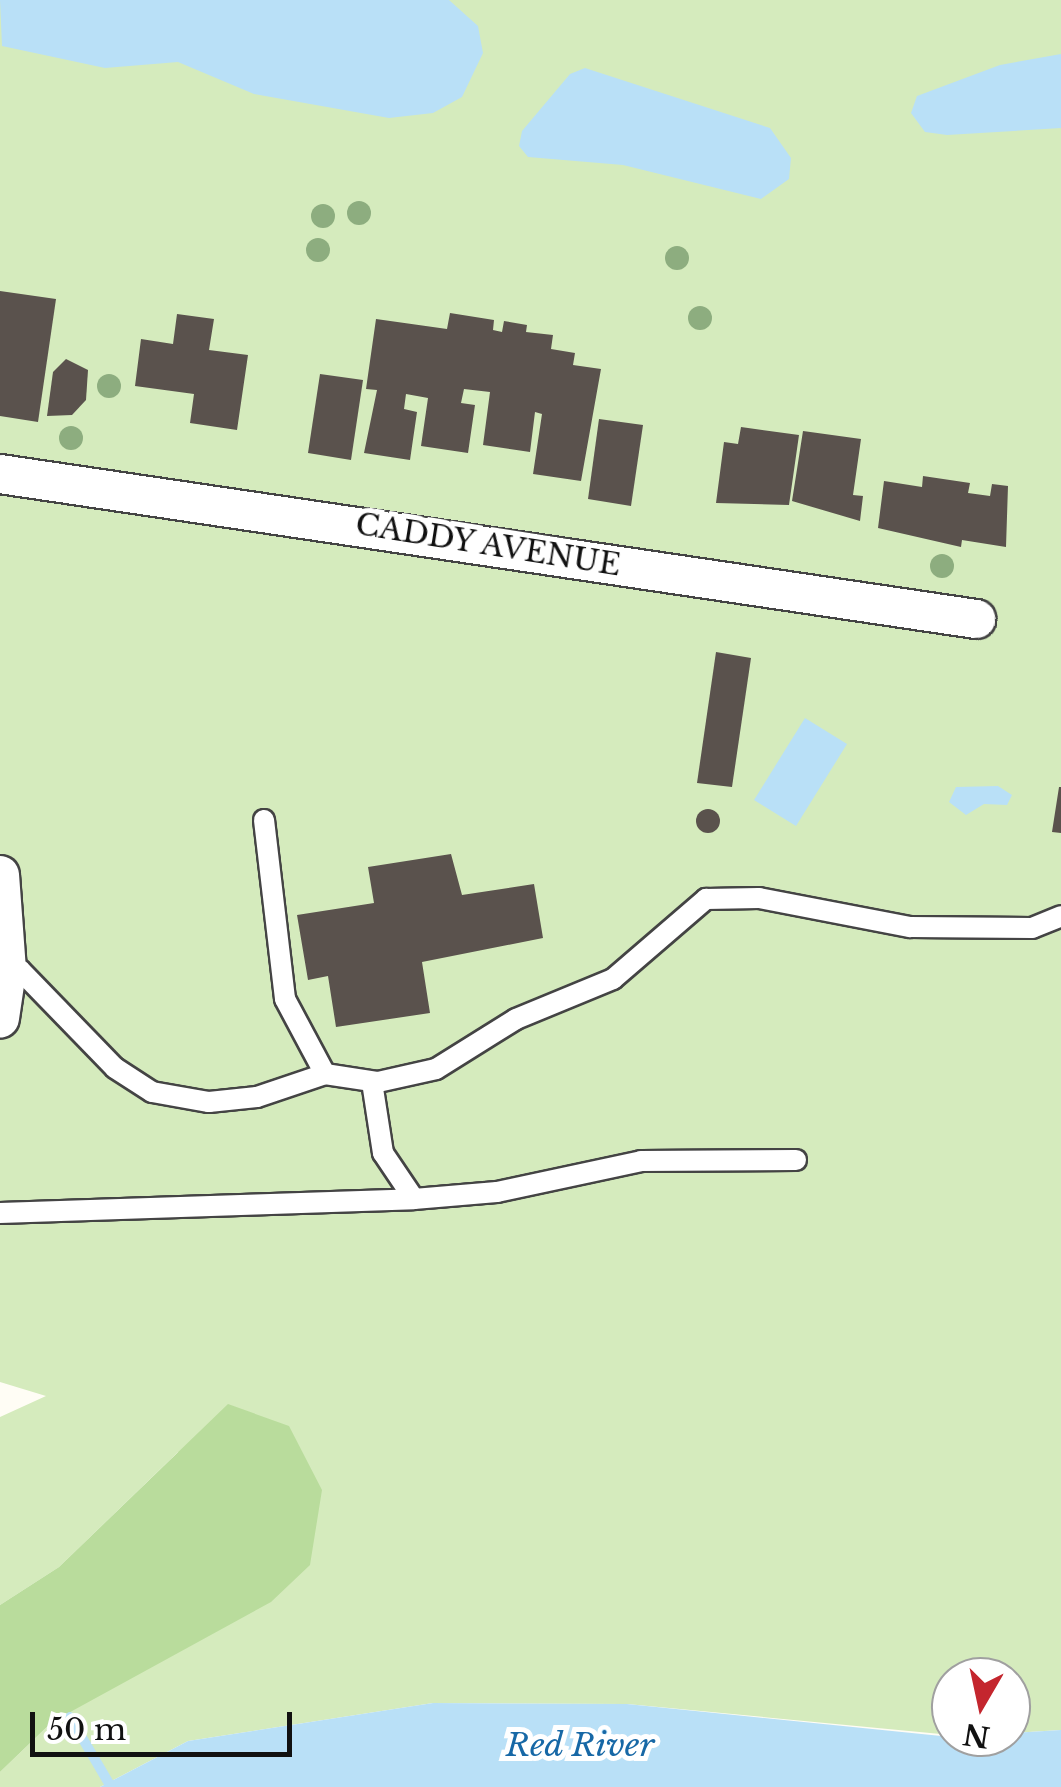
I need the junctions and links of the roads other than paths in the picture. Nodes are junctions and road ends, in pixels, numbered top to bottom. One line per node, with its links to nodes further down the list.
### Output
1 (0, 474): 2 (street, CADDY AVENUE)
2 (976, 620)
3 (264, 820): 8 (lane)
4 (0, 876): 6 (street)
5 (1061, 916): 9 (lane)
6 (3, 962): 7 (street); 8 (lane)
7 (0, 1018)
8 (325, 1074): 9 (lane)
9 (372, 1082): 11 (lane)
10 (796, 1160): 11 (lane)
11 (414, 1198): 12 (lane)
12 (0, 1213)

